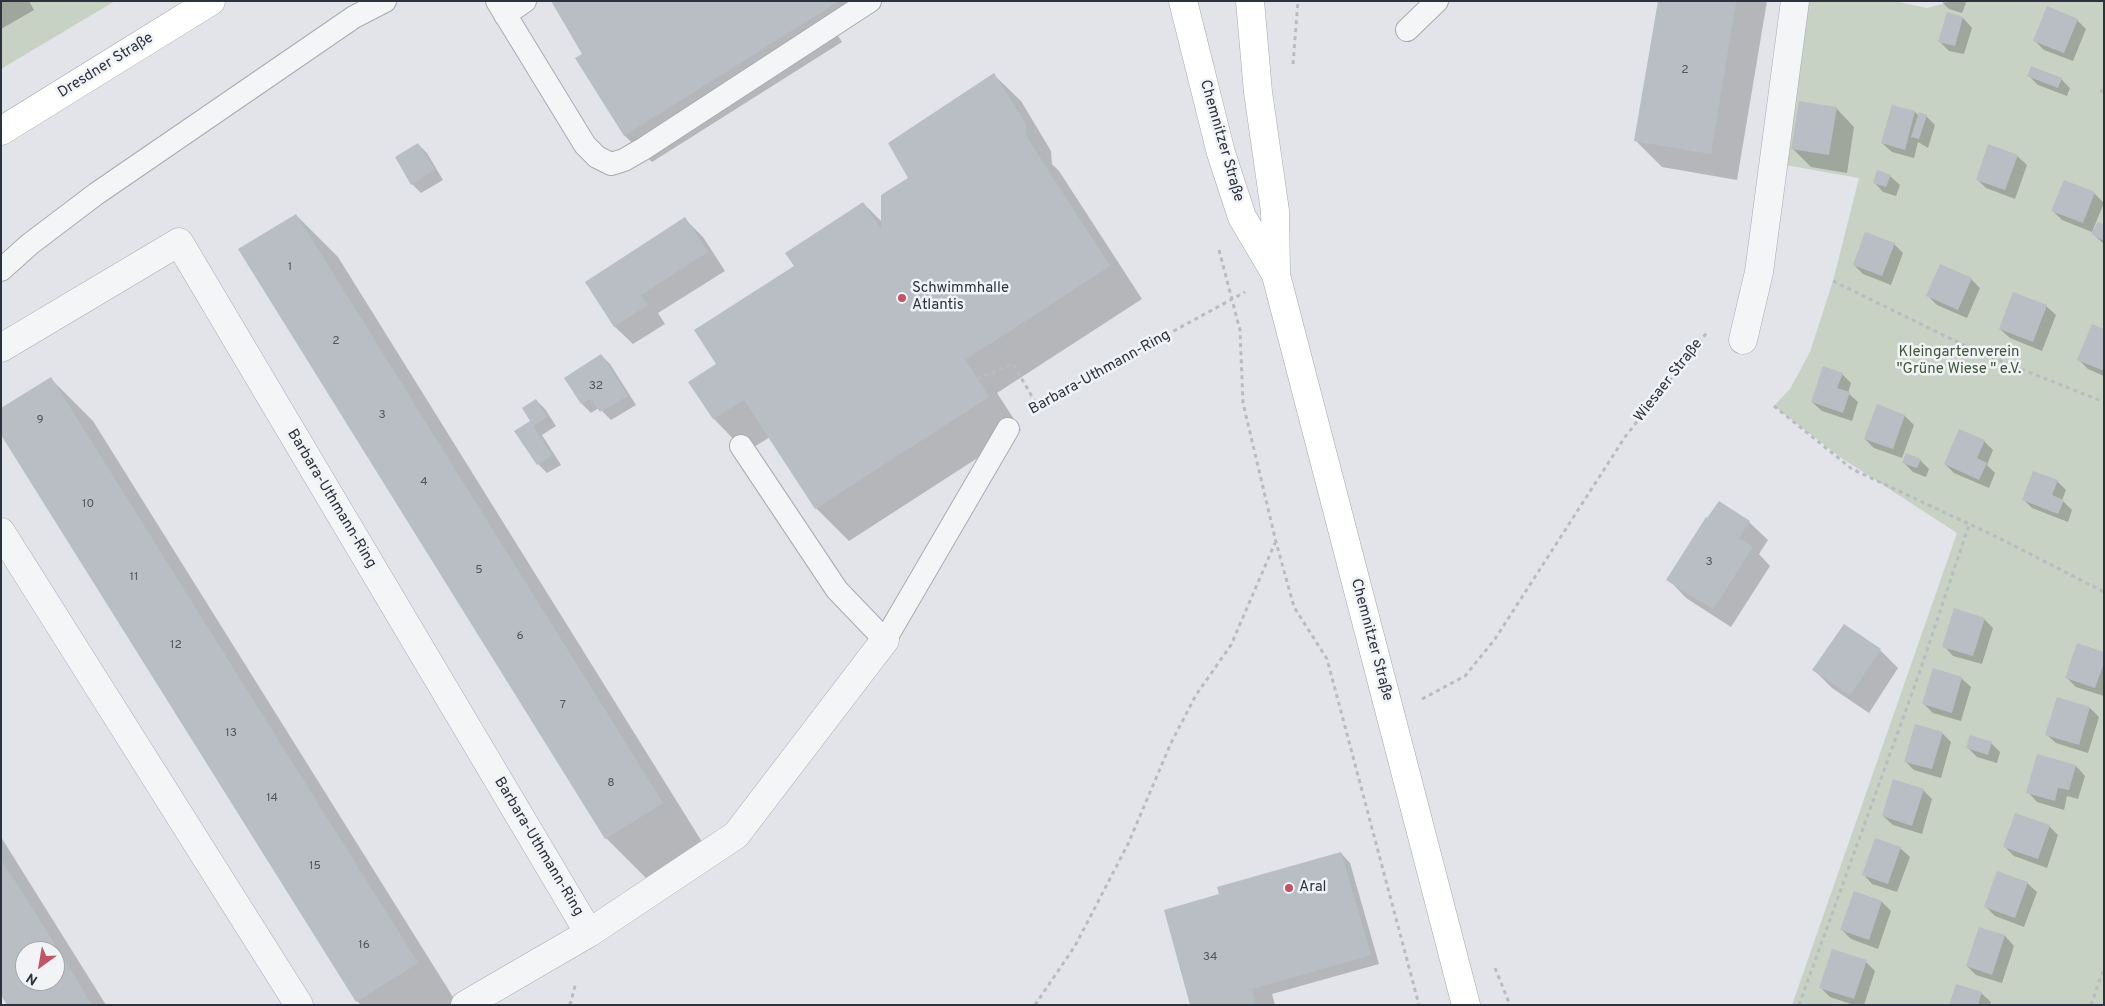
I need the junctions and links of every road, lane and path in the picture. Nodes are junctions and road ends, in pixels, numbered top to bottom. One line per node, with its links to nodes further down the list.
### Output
1 (211, 1): 11 (main road, Dresdner Straße)
2 (385, 1): 13 (lane)
3 (525, 1): 9 (lane)
4 (870, 1): 9 (lane)
5 (1183, 1): 14 (main road, Chemnitzer Straße)
6 (1250, 1): 14 (main road, Chemnitzer Straße)
7 (1436, 1): 10 (lane)
8 (1795, 1): 17 (street)
9 (501, 8)
10 (1407, 30)
11 (1, 131)
12 (1216, 241): 16 (path)
13 (1, 270)
14 (1276, 275): 16 (path, Barbara-Uthmann-Ring); 30 (main road, Chemnitzer Straße)
15 (1833, 281): 20 (path)
16 (1232, 299): 21 (path, Barbara-Uthmann-Ring); 27 (path)
17 (1743, 340): 30 (path, Wiesaer Straße)
18 (1, 348): 31 (street, Barbara-Uthmann-Ring)
19 (977, 379): 21 (path)
20 (2104, 402)
21 (1037, 405): 23 (path, Barbara-Uthmann-Ring)
22 (1774, 406): 25 (path)
23 (1008, 429): 29 (lane, Barbara-Uthmann-Ring)
24 (741, 446): 29 (lane)
25 (1969, 525): 28 (path); 38 (path)
26 (1, 532): 33 (street)
27 (1276, 542): 35 (path); 36 (path)
28 (2104, 592)
29 (885, 640): 31 (street, Barbara-Uthmann-Ring)
30 (1391, 716): 37 (main road, Chemnitzer Straße)
31 (589, 933): 34 (street, Barbara-Uthmann-Ring)
32 (2104, 968): 39 (path)
33 (298, 1005)
34 (465, 1005)
35 (1036, 1005)
36 (1419, 1005)
37 (1466, 1005)
38 (1798, 1005)
39 (2091, 1005)

